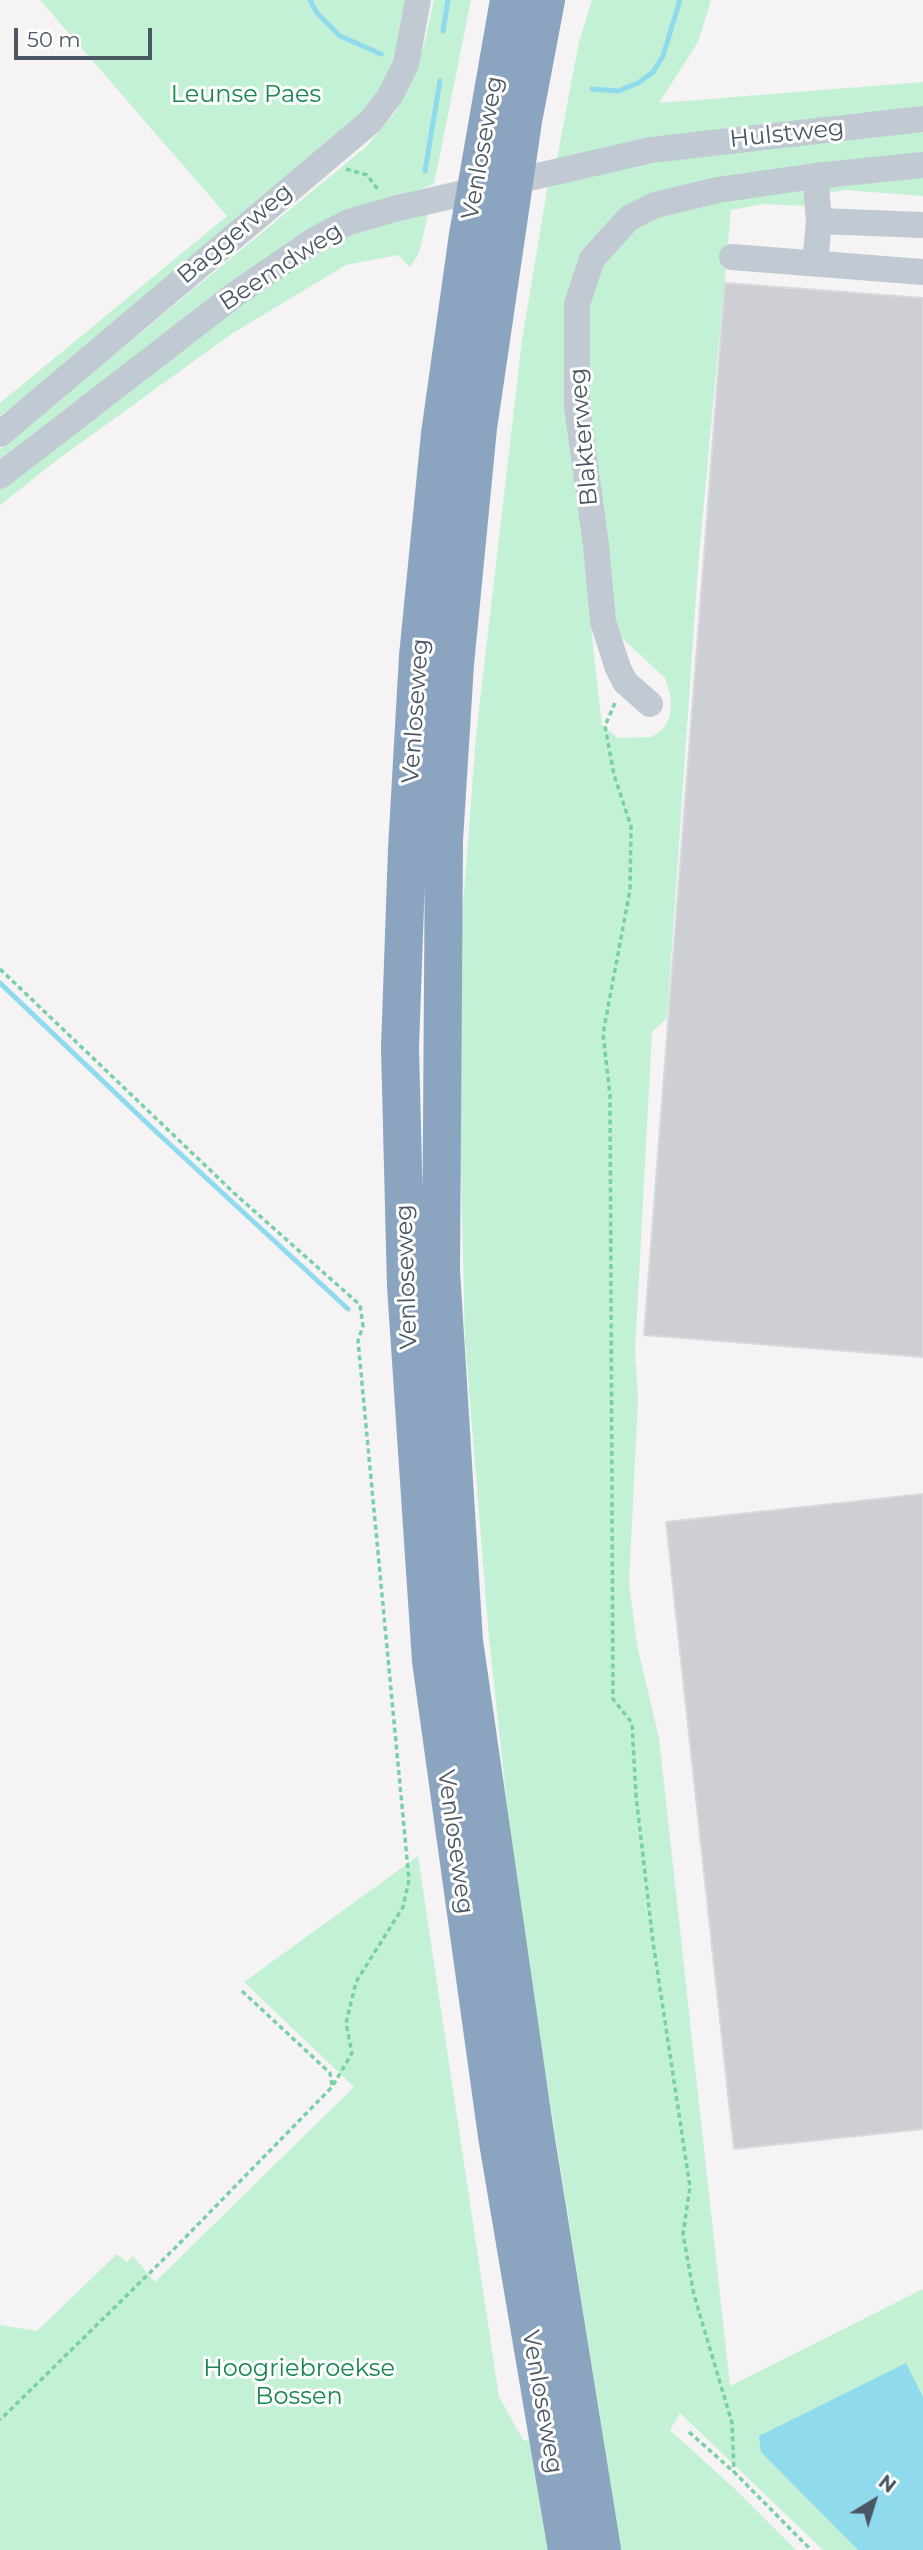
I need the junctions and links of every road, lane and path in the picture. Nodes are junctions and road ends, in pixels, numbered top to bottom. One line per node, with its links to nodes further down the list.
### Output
1 (418, 0): 8 (street, Baggerweg)
2 (546, 0): 6 (highway, Venloseweg)
3 (571, 0): 6 (highway)
4 (506, 11): 27 (highway, Venloseweg)
5 (923, 119): 7 (street, Hulstweg)
6 (523, 121): 28 (highway, Venloseweg)
7 (651, 150): 11 (street, Beemdweg)
8 (321, 162): 11 (path); 17 (street, Baggerweg)
9 (923, 165): 10 (street, Blakterweg)
10 (815, 176): 12 (street); 19 (street, Blakterweg)
11 (394, 209): 18 (street, Beemdweg)
12 (819, 221): 13 (street); 15 (street)
13 (923, 225)
14 (732, 257): 15 (street)
15 (815, 263): 16 (street)
16 (923, 272)
17 (0, 434)
18 (0, 476)
19 (625, 682): 20 (street, Blakterweg); 26 (path)
20 (650, 705)
21 (0, 969): 23 (path)
22 (242, 1991): 23 (path)
23 (332, 2087): 24 (path)
24 (0, 2420)
25 (689, 2432): 26 (path)
26 (734, 2472): 29 (path)
27 (567, 2550)
28 (602, 2550)
29 (811, 2550)

